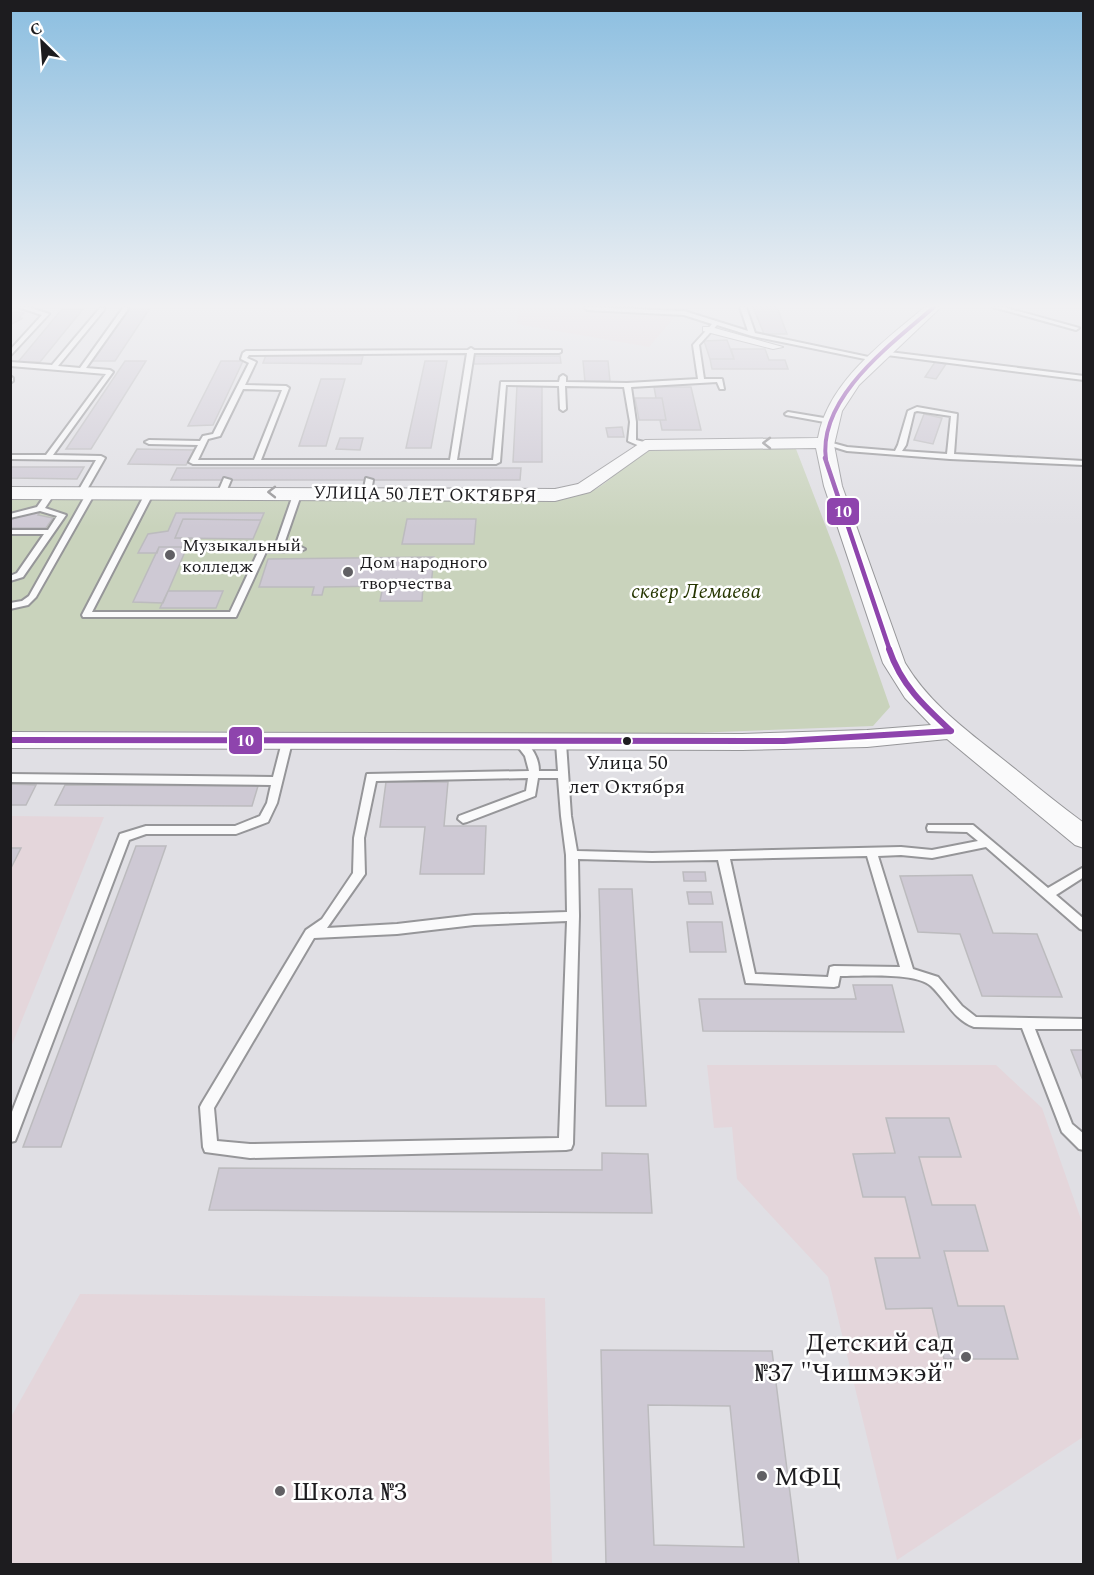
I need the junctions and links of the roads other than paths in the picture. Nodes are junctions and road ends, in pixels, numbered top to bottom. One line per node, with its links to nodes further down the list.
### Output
1 (104, 380): 22 (lane)
2 (244, 380): 11 (lane)
3 (466, 380): 25 (lane)
4 (553, 380): 25 (lane)
5 (563, 380): 13 (lane)
6 (569, 380): 10 (lane)
7 (694, 380): 10 (lane)
8 (720, 380): 12 (lane)
9 (856, 380): 15 (street)
10 (627, 385): 19 (lane)
11 (241, 387): 17 (lane); 24 (lane)
12 (722, 388)
13 (563, 410)
14 (788, 414): 15 (lane)
15 (830, 421): 18 (street)
16 (149, 442): 17 (lane)
17 (202, 443): 24 (lane)
18 (825, 443): 19 (street, one-way to 19); 20 (lane); 42 (street)
19 (645, 445): 28 (street, УЛИЦА 50 ЛЕТ ОКТЯБРЯ)
20 (897, 453): 23 (lane); 23 (lane)
21 (10, 457): 22 (lane)
22 (48, 457): 31 (lane)
23 (950, 457): 26 (lane)
24 (257, 462): 25 (lane)
25 (453, 462)
26 (1083, 464)
27 (150, 492): 28 (street, УЛИЦА 50 ЛЕТ ОКТЯБРЯ, one-way to 27); 31 (street, УЛИЦА 50 ЛЕТ ОКТЯБРЯ); 38 (lane)
28 (298, 492): 38 (lane)
29 (10, 493): 30 (street, УЛИЦА 50 ЛЕТ ОКТЯБРЯ)
30 (51, 493): 31 (street, УЛИЦА 50 ЛЕТ ОКТЯБРЯ); 32 (lane)
31 (86, 493): 37 (lane)
32 (40, 509): 33 (lane); 35 (lane)
33 (10, 516)
34 (10, 532): 35 (lane)
35 (50, 532): 36 (lane)
36 (43, 544): 37 (lane); 40 (lane)
37 (61, 544): 41 (lane)
38 (278, 549): 39 (lane)
39 (301, 549)
40 (10, 579)
41 (10, 606)
42 (951, 731): 46 (street); 53 (street)
43 (10, 740): 44 (street)
44 (287, 742): 45 (street); 50 (lane)
45 (520, 743): 46 (street); 48 (lane)
46 (561, 743): 47 (lane)
47 (563, 774): 48 (lane); 56 (lane)
48 (534, 775): 51 (lane); 62 (lane)
49 (10, 778): 50 (lane)
50 (277, 781): 66 (lane)
51 (463, 819)
52 (932, 828): 54 (lane)
53 (1083, 838)
54 (988, 843): 55 (lane); 59 (lane)
55 (872, 852): 57 (lane); 63 (lane)
56 (572, 855): 57 (lane); 60 (lane)
57 (723, 855): 63 (lane)
58 (1083, 871): 59 (lane)
59 (1048, 894): 61 (lane)
60 (573, 916): 62 (lane); 62 (lane)
61 (1083, 926)
62 (310, 933)
63 (908, 972): 64 (lane)
64 (1026, 1023): 65 (lane); 67 (lane)
65 (1083, 1024)
66 (10, 1136)
67 (1083, 1144)

